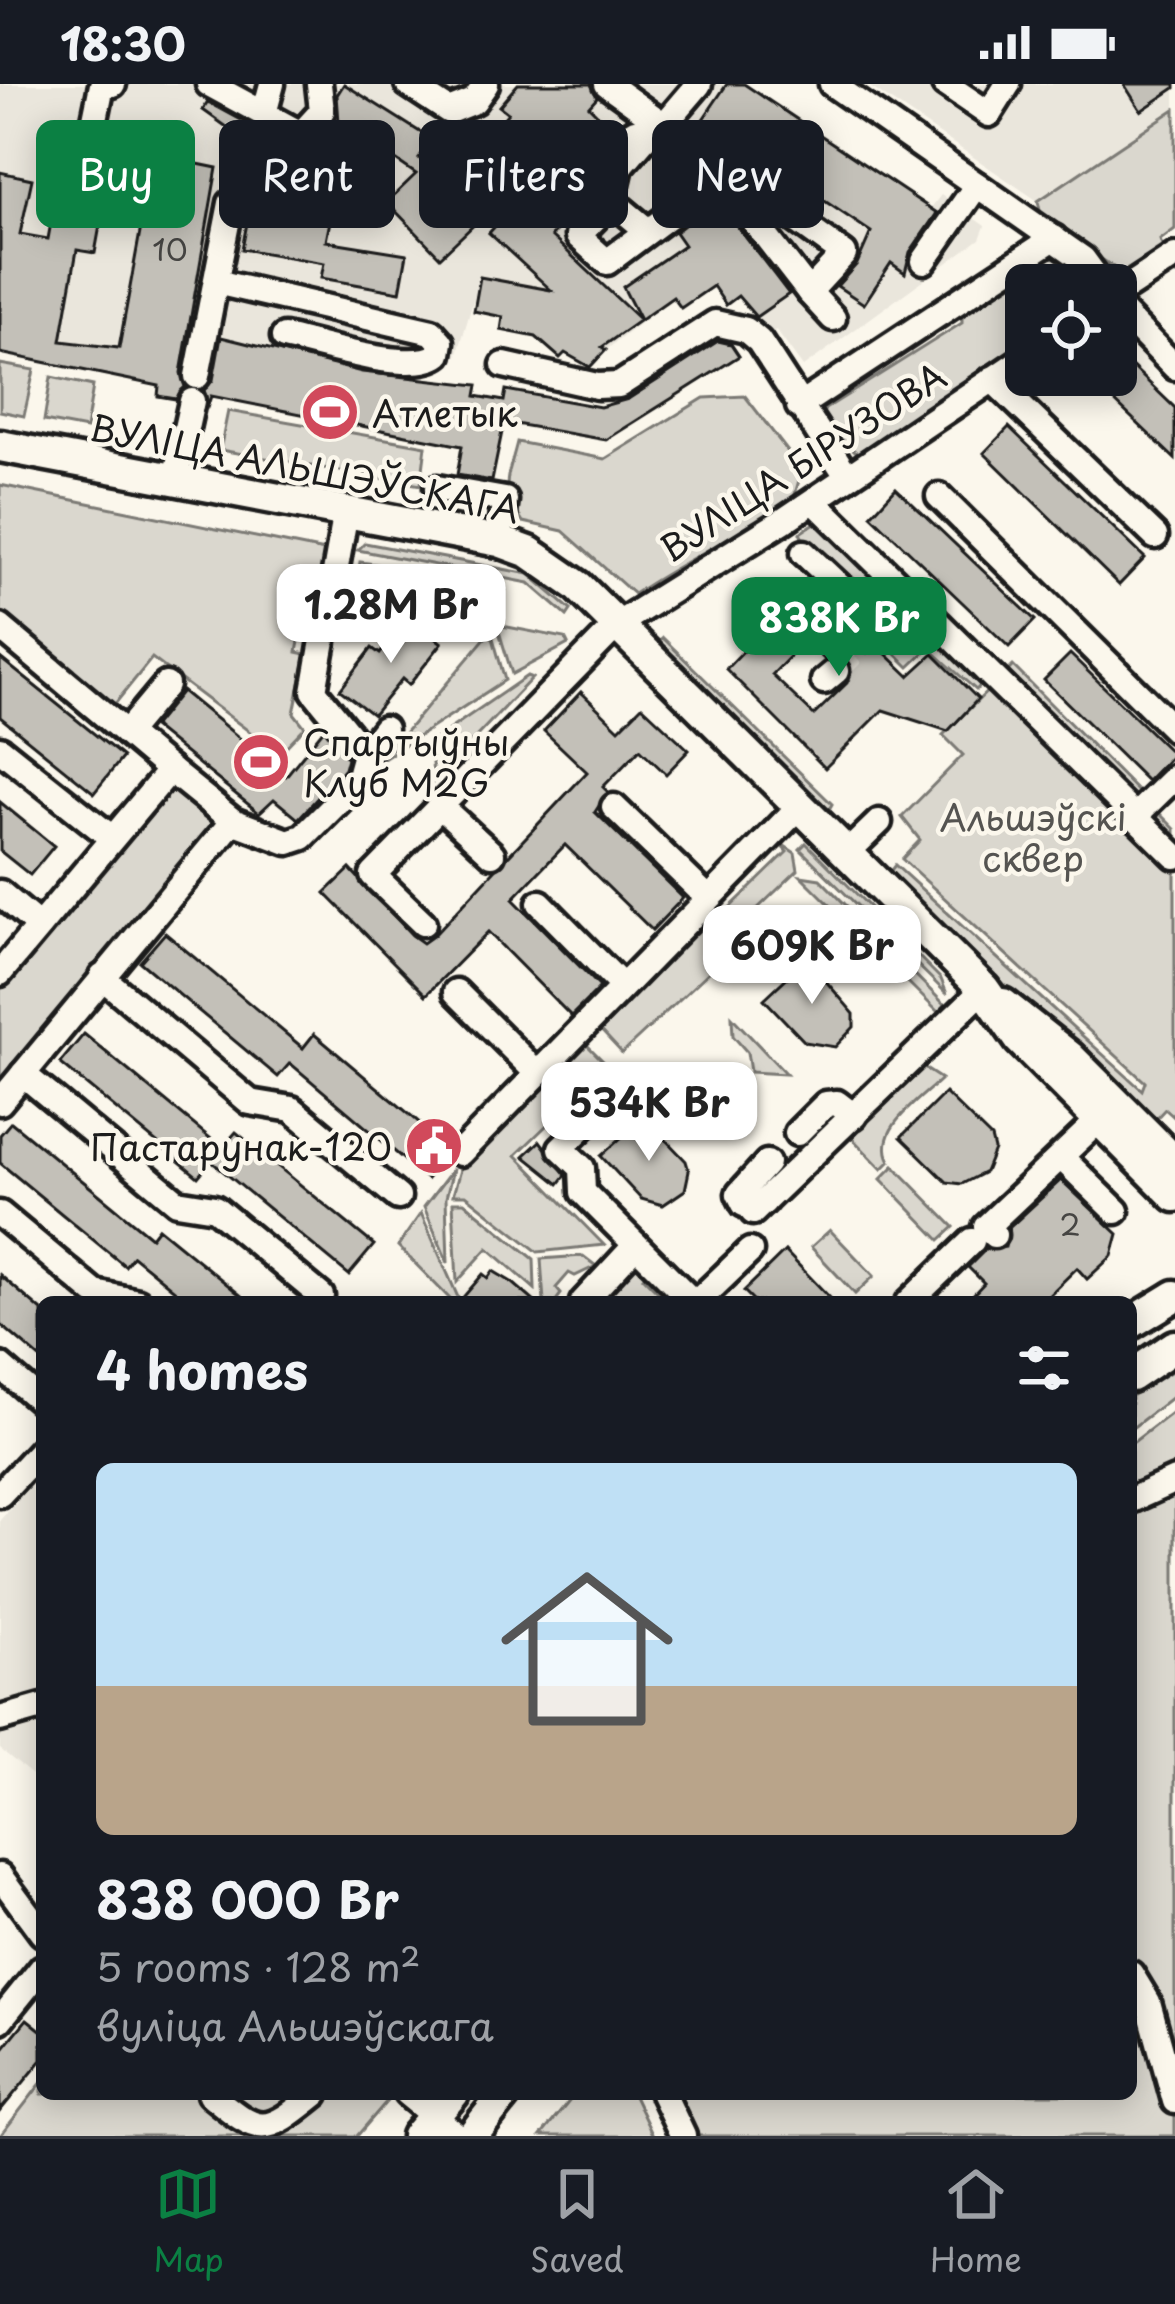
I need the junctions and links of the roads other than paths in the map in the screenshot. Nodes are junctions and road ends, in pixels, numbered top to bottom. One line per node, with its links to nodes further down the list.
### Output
1 (113, 84): 13 (street)
2 (209, 84): 12 (street)
3 (272, 84): 12 (street)
4 (320, 84): 12 (street)
5 (409, 84): 6 (street)
6 (486, 84)
7 (608, 84): 15 (street)
8 (699, 84): 14 (street)
9 (832, 84): 18 (street)
10 (945, 84): 11 (street)
11 (1009, 84)
12 (264, 114)
13 (95, 120)
14 (666, 120)
15 (652, 121)
16 (652, 134): 17 (street)
17 (628, 159)
18 (977, 185): 26 (street); 28 (street)
19 (628, 214): 25 (street)
20 (227, 228): 31 (street)
21 (586, 228): 25 (street)
22 (652, 228): 25 (street)
23 (759, 228): 32 (street)
24 (805, 228): 32 (street)
25 (648, 231)
26 (1054, 238): 29 (street); 40 (street)
27 (1175, 256): 30 (street)
28 (924, 261)
29 (1086, 264)
30 (1137, 281)
31 (216, 282): 35 (street); 43 (street)
32 (809, 292): 33 (street)
33 (833, 318)
34 (1137, 328): 37 (street)
35 (284, 337)
36 (504, 364): 40 (street)
37 (1175, 367)
38 (1005, 371): 39 (street, ВУЛІЦА БІРУЗОВА)
39 (992, 379): 42 (street, ВУЛІЦА БІРУЗОВА); 48 (street)
40 (799, 406): 42 (street)
41 (0, 446): 43 (main road, ВУЛІЦА АЛЬШЭЎСКАГА)
42 (847, 476): 46 (street, ВУЛІЦА БІРУЗОВА)
43 (175, 478): 47 (main road, ВУЛІЦА АЛЬШЭЎСКАГА)
44 (437, 488): 49 (street)
45 (939, 496): 56 (street)
46 (814, 501): 51 (street, ВУЛІЦА БІРУЗОВА); 65 (street)
47 (346, 511): 49 (main road, ВУЛІЦА АЛЬШЭЎСКАГА); 59 (street)
48 (1155, 536)
49 (499, 541): 51 (main road, ВУЛІЦА АЛЬШЭЎСКАГА)
50 (804, 553): 53 (street)
51 (617, 624): 62 (street, ВУЛІЦА БІРУЗОВА); 63 (main road, ВУЛІЦА АЛЬШЭЎСКАГА)
52 (0, 626): 57 (street)
53 (869, 638)
54 (166, 685): 57 (street)
55 (384, 729): 59 (street)
56 (1175, 730)
57 (126, 733): 60 (street)
58 (0, 749): 68 (street)
59 (365, 754): 66 (street)
60 (170, 770): 66 (street); 68 (street)
61 (1175, 777): 65 (street)
62 (440, 806): 70 (street); 75 (street, ВУЛІЦА БІРУЗОВА)
63 (800, 806): 69 (main road, ВУЛІЦА АЛЬШЭЎСКАГА); 73 (street)
64 (614, 807): 73 (street)
65 (1134, 817): 71 (street)
66 (233, 821): 78 (street)
67 (879, 822): 69 (street)
68 (112, 838): 76 (street)
69 (848, 853): 81 (main road, ВУЛІЦА АЛЬШЭЎСКАГА)
70 (492, 854)
71 (1175, 856)
72 (0, 893): 76 (street)
73 (708, 898): 79 (street)
74 (540, 903): 79 (street)
75 (423, 922)
76 (39, 926): 77 (street)
77 (0, 973)
78 (102, 977): 83 (street); 94 (street)
79 (622, 986): 82 (street)
80 (456, 992): 82 (street)
81 (987, 993): 86 (street); 87 (main road, ВУЛІЦА АЛЬШЭЎСКАГА); 91 (main road, ВУЛІЦА АЛЬШЭЎСКАГА)
82 (537, 1073): 89 (street)
83 (23, 1074): 84 (street); 100 (street)
84 (0, 1102)
85 (607, 1103): 97 (street)
86 (854, 1116): 88 (street); 92 (street)
87 (1098, 1121): 90 (street); 93 (main road, ВУЛІЦА АЛЬШЭЎСКАГА)
88 (780, 1144): 92 (street); 92 (street)
89 (460, 1153)
90 (1062, 1158): 95 (street); 104 (street)
91 (1175, 1162)
92 (802, 1165)
93 (1175, 1196)
94 (398, 1198)
95 (1116, 1211)
96 (0, 1214): 99 (street)
97 (636, 1245): 101 (street); 102 (street)
98 (750, 1251): 103 (street)
99 (109, 1296)
100 (321, 1296)
101 (589, 1296)
102 (689, 1296)
103 (701, 1296)
104 (916, 1296)
105 (1175, 1296): 106 (main road)
106 (1137, 1319)
107 (1175, 1346): 109 (main road)
108 (0, 1366): 110 (street)
109 (1137, 1372)
110 (36, 1397)
111 (36, 1455): 113 (street)
112 (1175, 1480): 114 (street)
113 (0, 1494)
114 (1137, 1497)
115 (36, 1709): 116 (street)
116 (0, 1719)
117 (0, 1876): 118 (street)
118 (36, 1925)
119 (36, 1975): 121 (street)
120 (1137, 1984): 127 (street)
121 (0, 2020)
122 (216, 2100): 129 (street)
123 (309, 2100): 129 (street)
124 (415, 2100): 128 (street)
125 (500, 2100): 130 (main road)
126 (666, 2100): 131 (street)
127 (1175, 2101)
128 (441, 2120)
129 (264, 2134)
130 (472, 2136)
131 (683, 2136)

